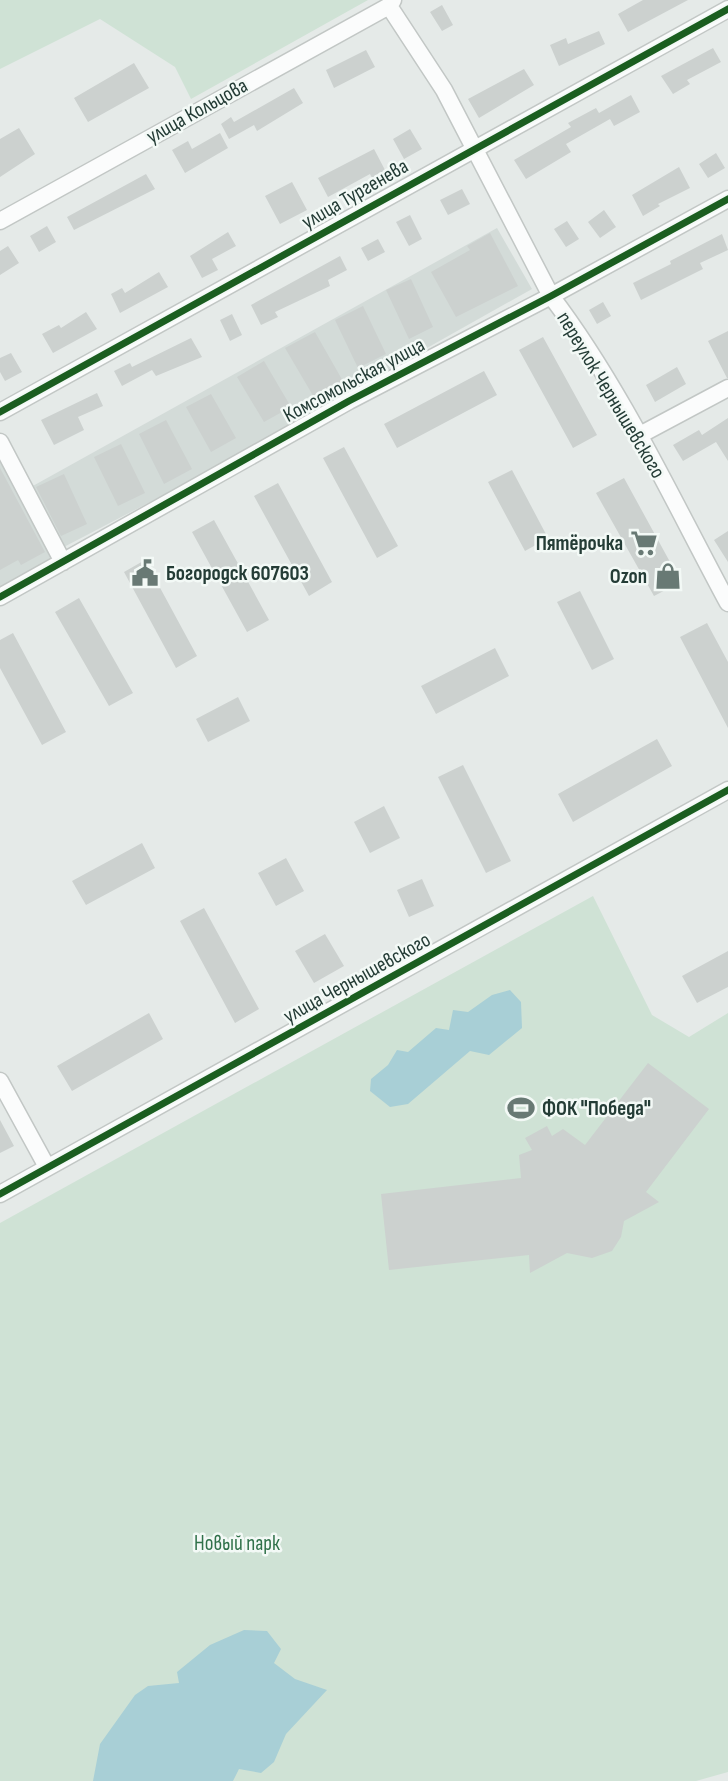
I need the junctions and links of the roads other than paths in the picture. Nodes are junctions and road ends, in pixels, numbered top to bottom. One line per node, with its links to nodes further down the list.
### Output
1 (391, 3): 3 (street, переулок Чернышевского); 5 (street, улица Кольцова)
2 (728, 9): 3 (street, улица Тургенева)
3 (475, 147): 6 (street, переулок Чернышевского); 8 (street, улица Тургенева)
4 (728, 199): 6 (street, Комсомольская улица)
5 (0, 221)
6 (551, 296): 9 (street, переулок Чернышевского); 11 (street, Комсомольская улица)
7 (728, 388): 9 (street)
8 (0, 412)
9 (638, 436): 12 (street, переулок Чернышевского)
10 (0, 442): 11 (street)
11 (63, 562): 13 (street, Комсомольская улица)
12 (722, 579): 14 (street, переулок Чернышевского)
13 (0, 597)
14 (728, 603)
15 (728, 790): 17 (street, улица Чернышевского)
16 (0, 1081): 17 (street)
17 (47, 1167): 18 (street, улица Чернышевского)
18 (0, 1194)

